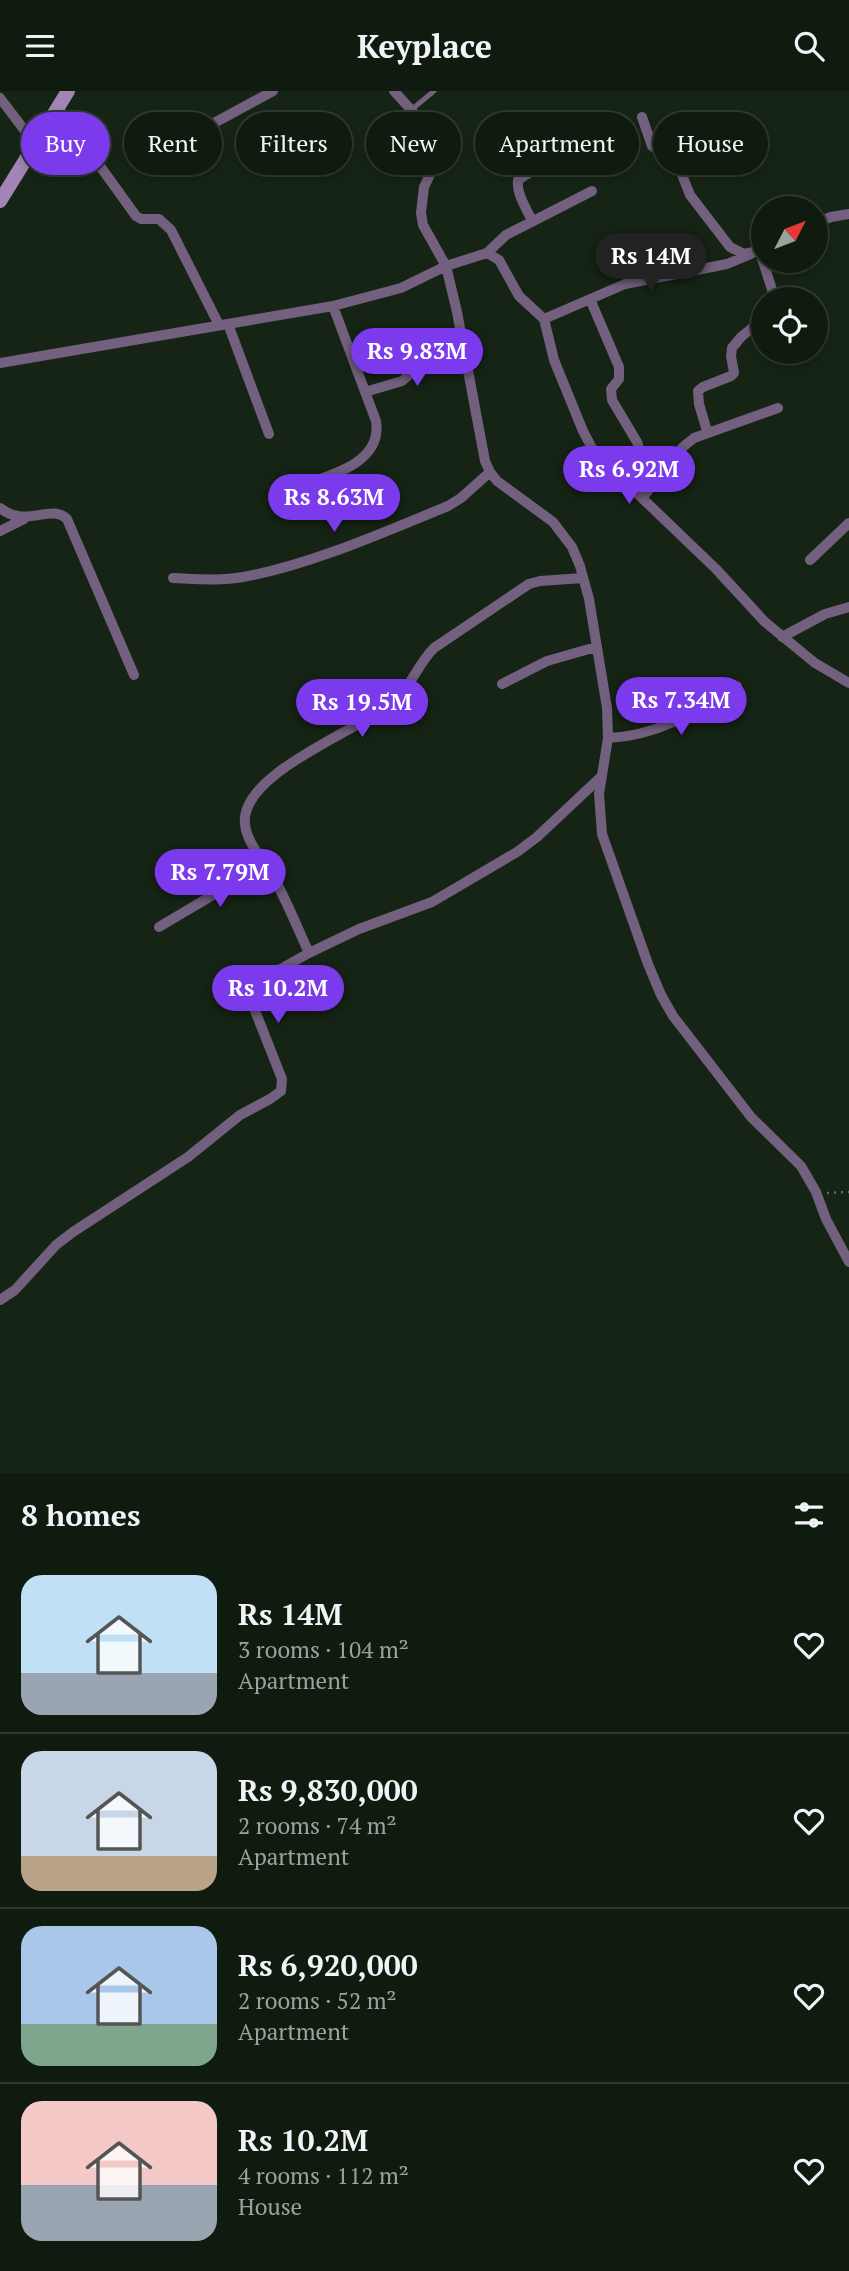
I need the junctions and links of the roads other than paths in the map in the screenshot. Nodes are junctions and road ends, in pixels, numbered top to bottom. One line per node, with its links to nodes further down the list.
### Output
1 (68, 91): 6 (main road)
2 (273, 91): 10 (street)
3 (394, 91): 7 (street)
4 (434, 91): 7 (lane)
5 (0, 98): 11 (street)
6 (58, 108): 8 (main road); 26 (street)
7 (411, 110): 22 (street)
8 (55, 112)
9 (642, 117): 19 (street)
10 (222, 119)
11 (21, 126)
12 (21, 167): 15 (main road)
13 (526, 175): 18 (street)
14 (592, 191): 18 (street)
15 (0, 201)
16 (849, 214): 17 (street)
17 (828, 218)
18 (532, 221): 20 (street)
19 (751, 252)
20 (483, 254): 22 (street); 25 (street)
21 (751, 255): 23 (street)
22 (451, 265): 24 (street); 28 (street)
23 (590, 299): 25 (street); 35 (street)
24 (333, 306): 26 (street); 30 (street)
25 (544, 319): 37 (street)
26 (223, 325): 29 (street); 33 (street)
27 (751, 329): 32 (street)
28 (466, 359): 30 (street); 34 (street)
29 (0, 363)
30 (365, 392): 36 (street)
31 (778, 408): 32 (street)
32 (707, 432): 35 (street)
33 (269, 434)
34 (490, 473): 43 (street); 44 (street)
35 (658, 479): 37 (street)
36 (296, 487)
37 (642, 498): 46 (street)
38 (0, 508): 39 (street)
39 (25, 518): 41 (street); 48 (street)
40 (849, 523): 42 (street)
41 (0, 531)
42 (810, 560)
43 (173, 578)
44 (583, 578): 47 (street); 54 (street)
45 (849, 607): 46 (street)
46 (782, 638): 49 (street)
47 (596, 647): 50 (street); 52 (street)
48 (134, 675)
49 (849, 683)
50 (502, 684)
51 (737, 686): 52 (street)
52 (608, 738): 53 (street)
53 (602, 776): 56 (street); 57 (street)
54 (265, 865): 55 (street); 56 (street)
55 (159, 927)
56 (309, 953): 58 (street)
57 (849, 1262)
58 (0, 1300)

